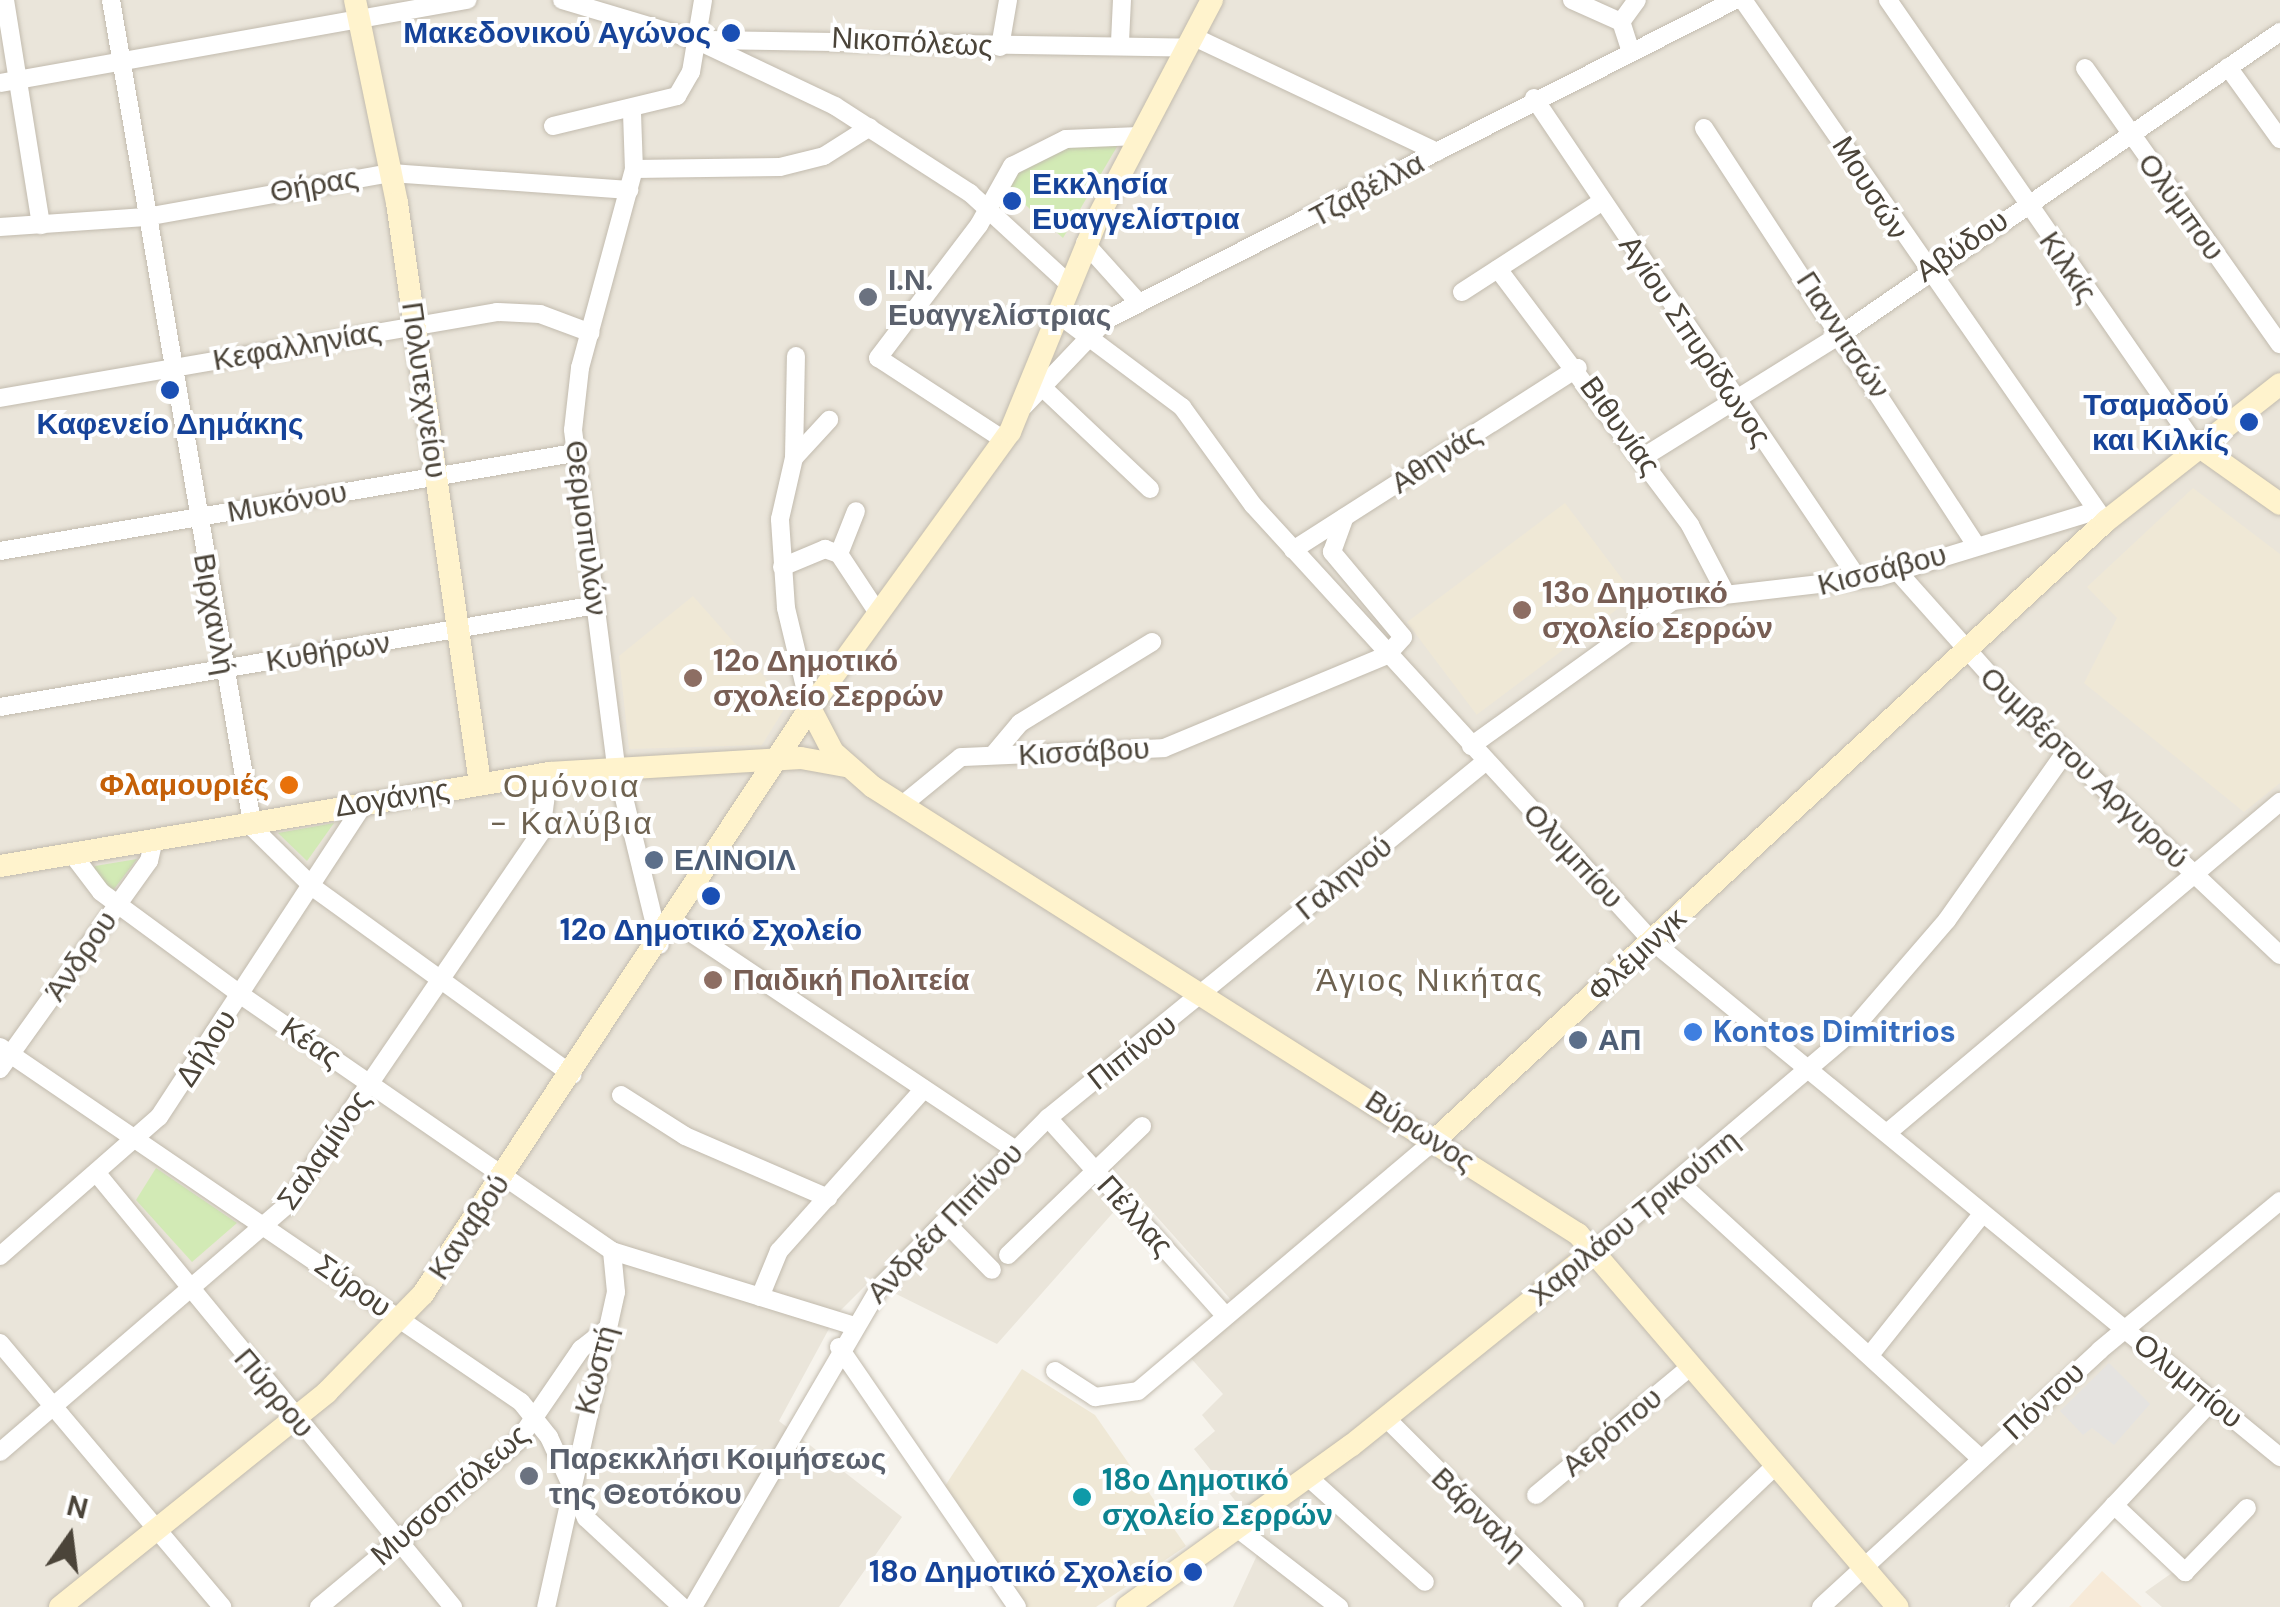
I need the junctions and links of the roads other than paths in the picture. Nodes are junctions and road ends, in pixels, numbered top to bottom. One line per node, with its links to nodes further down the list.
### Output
1 (4, 0): 25 (street)
2 (111, 0): 22 (street, Βιρχανλή)
3 (468, 0): 14 (street)
4 (562, 0): 17 (street)
5 (703, 0): 17 (street)
6 (1008, 0): 20 (street)
7 (1122, 0): 18 (street)
8 (1212, 0): 19 (street, Καναβού)
9 (1572, 0): 15 (street)
10 (1637, 0): 15 (street)
11 (1735, 0): 21 (street, Τζαβέλλα)
12 (1742, 0): 46 (street, Μουσών)
13 (1888, 0): 39 (street, Κιλκίς)
14 (357, 11): 22 (street); 36 (street, Πολυτεχνείου)
15 (1621, 22): 21 (street)
16 (2280, 32): 23 (street, Αβύδου)
17 (696, 40): 20 (street, Νικοπόλεως); 27 (street); 29 (street)
18 (1120, 42): 19 (street, Νικοπόλεως); 20 (street, Νικοπόλεως)
19 (1190, 42): 32 (street, Καναβού); 34 (street)
20 (1000, 47)
21 (1630, 49): 26 (street, Τζαβέλλα)
22 (120, 61): 25 (street); 41 (street, Βιρχανλή)
23 (2228, 67): 31 (street, Αβύδου); 33 (street)
24 (2085, 68): 31 (street, Ολύμπου)
25 (9, 81): 42 (street)
26 (1534, 98): 34 (street, Τζαβέλλα); 38 (street, Αγίου Σπυρίδωνος)
27 (632, 113): 28 (street); 35 (street, Θερμοπυλών)
28 (553, 126)
29 (870, 127): 35 (street); 40 (street)
30 (1704, 128): 52 (street, Γιαννιτσών)
31 (2128, 134): 39 (street, Αβύδου); 55 (street, Ολύμπου)
32 (1138, 136): 40 (street); 44 (street, Καναβού)
33 (2280, 139)
34 (1437, 152): 49 (street, Τζαβέλλα)
35 (634, 168): 37 (street, Θερμοπυλών)
36 (391, 174): 37 (street, Θήρας); 41 (street, Θήρας); 51 (street, Πολυτεχνείου)
37 (629, 190): 53 (street, Θερμοπυλών)
38 (1601, 202): 45 (street); 62 (street, Αγίου Σπυρίδωνος)
39 (2026, 204): 46 (street, Αβύδου); 66 (street, Κιλκίς)
40 (990, 208): 47 (street); 65 (street)
41 (146, 216): 42 (street, Θήρας); 57 (street, Βιρχανλή)
42 (41, 225): 43 (street, Θήρας)
43 (0, 227)
44 (1086, 243): 47 (street, Καναβού); 49 (street)
45 (1498, 269): 48 (street); 58 (street, Βιθυνίας)
46 (1922, 271): 52 (street, Αβύδου); 75 (street, Μουσών)
47 (1070, 285): 50 (street, Καναβού)
48 (1462, 292)
49 (1139, 304): 54 (street, Τζαβέλλα)
50 (1059, 315): 54 (street, Ολυμπίου); 63 (street, Καναβού)
51 (415, 325): 53 (street, Κεφαλληνίας); 57 (street, Κεφαλληνίας); 70 (street, Πολυτεχνείου)
52 (1844, 333): 62 (street, Αβύδου); 77 (street, Γιαννιτσών)
53 (591, 334): 67 (street, Θερμοπυλών)
54 (1088, 335): 60 (street, Τζαβέλλα); 79 (street, Ολυμπίου)
55 (2280, 344)
56 (796, 356): 68 (street)
57 (172, 368): 61 (street, Κεφαλληνίας); 76 (street, Βιρχανλή)
58 (1578, 368): 69 (street, Βιθυνίας); 74 (street, Αθηνάς)
59 (2280, 384): 66 (street, Φλέμινγκ)
60 (1042, 386): 63 (street, Τζαβέλλα); 71 (street)
61 (0, 398)
62 (1735, 402): 69 (street, Αβύδου); 83 (street, Αγίου Σπυρίδωνος)
63 (1022, 408): 65 (street, Καναβού)
64 (829, 420): 68 (street)
65 (1004, 440): 86 (street, Καναβού)
66 (2194, 443): 72 (street, Κιλκίς); 75 (street, Φλέμινγκ)
67 (574, 453): 70 (street, Μυκόνου); 85 (street, Θερμοπυλών)
68 (794, 458): 81 (street)
69 (1642, 458): 84 (street, Βιθυνίας)
70 (436, 477): 76 (street, Μυκόνου); 87 (street, Πολυτεχνείου)
71 (1150, 489)
72 (2280, 504)
73 (856, 511): 80 (street)
74 (1345, 516): 79 (street, Αθηνάς); 90 (street)
75 (2100, 516): 77 (street, Κισσάβου); 89 (street, Φλέμινγκ)
76 (197, 518): 78 (street, Μυκόνου); 91 (street, Βιρχανλή)
77 (1977, 546): 82 (street, Κισσάβου)
78 (0, 550)
79 (1294, 550): 90 (street, Ολυμπίου)
80 (839, 554): 81 (street); 86 (street)
81 (782, 566): 93 (street)
82 (1898, 572): 83 (street, Κισσάβου); 89 (street, Ουμβέρτου Αργυρού)
83 (1859, 580): 84 (street, Κισσάβου)
84 (1726, 594): 94 (street, Κισσάβου)
85 (596, 605): 87 (street, Κυθήρων); 99 (street, Θερμοπυλών)
86 (878, 613): 93 (street, Καναβού)
87 (458, 630): 91 (street, Κυθήρων); 102 (street, Πολυτεχνείου)
88 (1152, 642): 96 (street)
89 (1966, 653): 95 (street, Ουμβέρτου Αργυρού); 114 (street, Φλέμινγκ)
90 (1387, 655): 94 (street, Ολυμπίου); 96 (street, Κισσάβου)
91 (224, 669): 92 (street, Κυθήρων); 106 (street, Βιρχανλή)
92 (0, 707)
93 (810, 708): 97 (street, Καναβού); 100 (street)
94 (1470, 746): 98 (street, Ολυμπίου)
95 (2064, 752): 110 (street, Ουμβέρτου Αργυρού); 121 (street, Χαριλάου Τρικούπη)
96 (992, 756): 105 (street, Κισσάβου)
97 (778, 759): 99 (street, Δογάνης); 100 (street, Δογάνης); 113 (street, Καναβού)
98 (1485, 762): 114 (street, Ολυμπίου); 118 (street, Γαληνού)
99 (616, 765): 101 (street, Δογάνης); 115 (street, Θερμοπυλών)
100 (846, 766): 105 (street, Βύρωνος)
101 (549, 773): 102 (street, Δογάνης); 117 (street, Σαλαμίνος)
102 (480, 783): 103 (street, Δογάνης)
103 (366, 801): 106 (street, Δογάνης); 111 (street, Δήλου)
104 (2280, 802): 110 (street)
105 (900, 806): 118 (street, Βύρωνος)
106 (252, 822): 107 (street, Δογάνης); 111 (street)
107 (154, 840): 108 (street, Δογάνης); 112 (street, Άνδρου)
108 (73, 854): 109 (street, Δογάνης); 112 (street, Κέας)
109 (0, 866)
110 (2194, 874): 116 (street, Ουμβέρτου Αργυρού); 128 (street)
111 (314, 888): 117 (street); 119 (street, Δήλου)
112 (117, 904): 119 (street, Κέας); 120 (street, Άνδρου)
113 (675, 922): 115 (street, Καναβού); 124 (street)
114 (1652, 941): 121 (street, Ολυμπίου); 130 (street, Φλέμινγκ)
115 (660, 946): 122 (street, Καναβού)
116 (2280, 955)
117 (438, 981): 122 (street); 123 (street, Σαλαμίνος)
118 (1203, 994): 126 (street, Πιπίνου); 130 (street, Βύρωνος)
119 (241, 996): 123 (street, Κέας); 129 (street, Δήλου)
120 (4, 1057): 129 (street, Σύρου)
121 (1808, 1072): 128 (street, Ολυμπίου); 135 (street, Χαριλάου Τρικούπη)
122 (572, 1075): 133 (street, Καναβού)
123 (371, 1084): 133 (street, Κέας); 140 (street, Σαλαμίνος)
124 (924, 1088): 131 (street); 136 (street)
125 (621, 1095): 136 (street)
126 (1054, 1114): 131 (street, Ανδρέα Πιπίνου); 132 (street, Πέλλας)
127 (1142, 1126): 132 (street)
128 (1887, 1133): 138 (street, Ολυμπίου)
129 (139, 1140): 134 (street, Δήλου); 140 (street, Σύρου)
130 (1436, 1140): 142 (street, Βύρωνος); 148 (street, Φλέμινγκ)
131 (1014, 1150): 139 (street, Ανδρέα Πιπίνου)
132 (1094, 1172): 143 (street); 148 (street, Πέλλας)
133 (505, 1175): 141 (street, Κέας); 149 (street, Καναβού)
134 (99, 1176): 144 (street, Δήλου); 146 (street, Πύρρου)
135 (1679, 1182): 142 (street, Χαριλάου Τρικούπη); 155 (street)
136 (828, 1198): 147 (street)
137 (2280, 1201): 152 (street, Πόντου)
138 (1984, 1213): 152 (street, Ολυμπίου); 155 (street)
139 (945, 1222): 145 (street); 150 (street, Ανδρέα Πιπίνου)
140 (268, 1226): 146 (street, Σαλαμίνος); 149 (street, Σύρου)
141 (612, 1252): 147 (street, Κέας); 151 (street, Κωστή)
142 (1592, 1252): 156 (street, Βύρωνος); 161 (street, Χαριλάου Τρικούπη)
143 (1008, 1255)
144 (0, 1256)
145 (992, 1270)
146 (191, 1292): 159 (street, Σαλαμίνος); 162 (street, Πύρρου)
147 (760, 1297): 150 (street, Κέας)
148 (1223, 1313): 157 (street, Φλέμινγκ)
149 (402, 1320): 160 (street, Σύρου); 162 (street, Καναβού)
150 (852, 1325): 154 (street, Ανδρέα Πιπίνου)
151 (608, 1328): 160 (street, Μυσσοπόλεως); 168 (street, Κωστή)
152 (2126, 1331): 158 (street, Ολυμπίου); 165 (street, Πόντου)
153 (0, 1343): 159 (street)
154 (838, 1346): 183 (street, Ανδρέα Πιπίνου); 184 (street)
155 (1870, 1355): 165 (street)
156 (1688, 1368): 166 (street, Βύρωνος); 169 (street, Αερόπου)
157 (1056, 1371)
158 (2212, 1401): 164 (street, Ολυμπίου); 170 (street)
159 (52, 1409): 163 (street, Σαλαμίνος); 172 (street)
160 (538, 1418): 168 (street, Σύρου); 174 (street, Μυσσοπόλεως)
161 (1386, 1418): 167 (street, Χαριλάου Τρικούπη); 187 (street, Βάρναλη)
162 (296, 1419): 172 (street, Καναβού); 174 (street, Πύρρου)
163 (0, 1452)
164 (2280, 1457)
165 (1981, 1459): 175 (street, Πόντου)
166 (1772, 1469): 175 (street, Βύρωνος); 188 (street)
167 (1308, 1477): 173 (street, Χαριλάου Τρικούπη); 176 (street)
168 (570, 1489): 181 (street, Κωστή); 182 (street, Σύρου)
169 (1536, 1495)
170 (2114, 1505): 171 (street); 191 (street)
171 (2247, 1508)
172 (156, 1529): 177 (street, Καναβού); 178 (street)
173 (1238, 1529): 185 (street, Χαριλάου Τρικούπη); 186 (street)
174 (397, 1541): 179 (street, Μυσσοπόλεως); 180 (street, Πύρρου)
175 (1861, 1572): 189 (street, Πόντου); 190 (street, Βύρωνος)
176 (1426, 1582)
177 (60, 1607)
178 (222, 1607)
179 (319, 1607)
180 (453, 1607)
181 (546, 1607)
182 (682, 1607)
183 (693, 1607)
184 (1018, 1607)
185 (1128, 1607)
186 (1339, 1607)
187 (1575, 1607)
188 (1627, 1607)
189 (1821, 1607)
190 (1898, 1607)
191 (2019, 1607)

